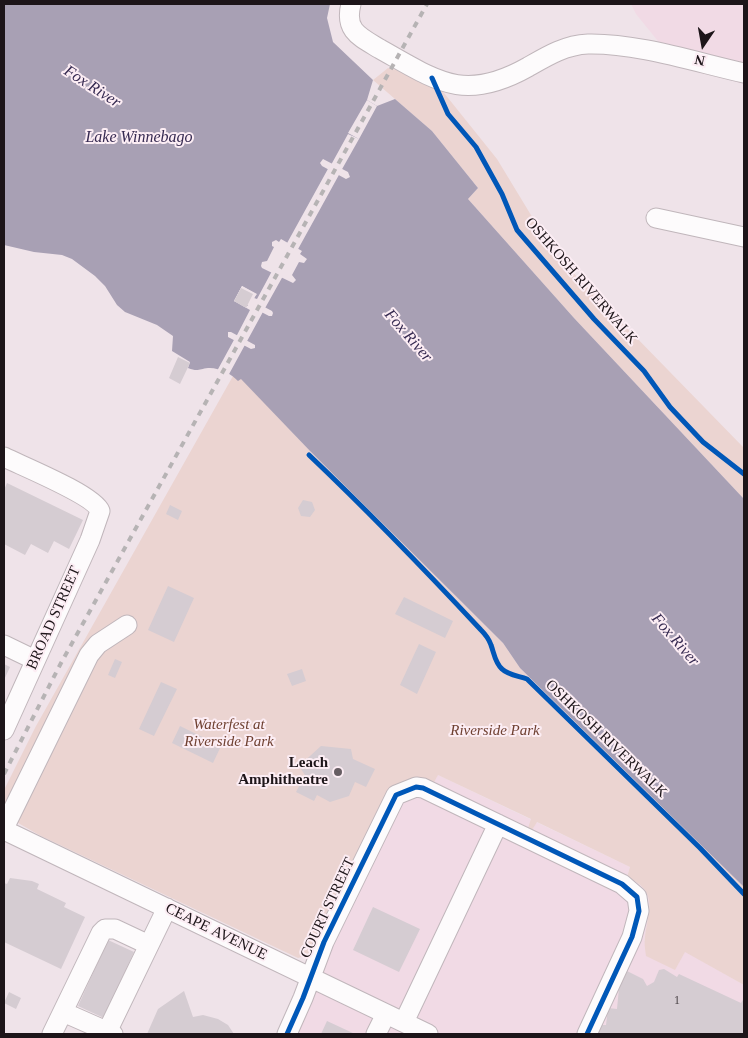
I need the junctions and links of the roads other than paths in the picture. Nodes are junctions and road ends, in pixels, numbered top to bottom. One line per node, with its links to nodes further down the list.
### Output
1 (351, 4): 2 (street)
2 (744, 73)
3 (656, 218): 4 (street)
4 (744, 237)
5 (4, 457): 8 (street, BROAD STREET)
6 (127, 626): 11 (street)
7 (4, 645): 8 (street)
8 (35, 660): 9 (street, BROAD STREET)
9 (4, 730)
10 (498, 824): 14 (street, COURT STREET); 17 (street); 22 (street)
11 (4, 829): 12 (street, CEAPE AVENUE)
12 (167, 908): 13 (street); 14 (street, CEAPE AVENUE)
13 (149, 945): 15 (street); 18 (street)
14 (310, 977): 16 (street, CEAPE AVENUE); 20 (street, COURT STREET)
15 (63, 1012): 18 (street); 19 (street)
16 (386, 1014): 17 (street, CEAPE AVENUE); 21 (street)
17 (414, 1030)
18 (109, 1033)
19 (52, 1034)
20 (287, 1034)
21 (376, 1034)
22 (586, 1034)

